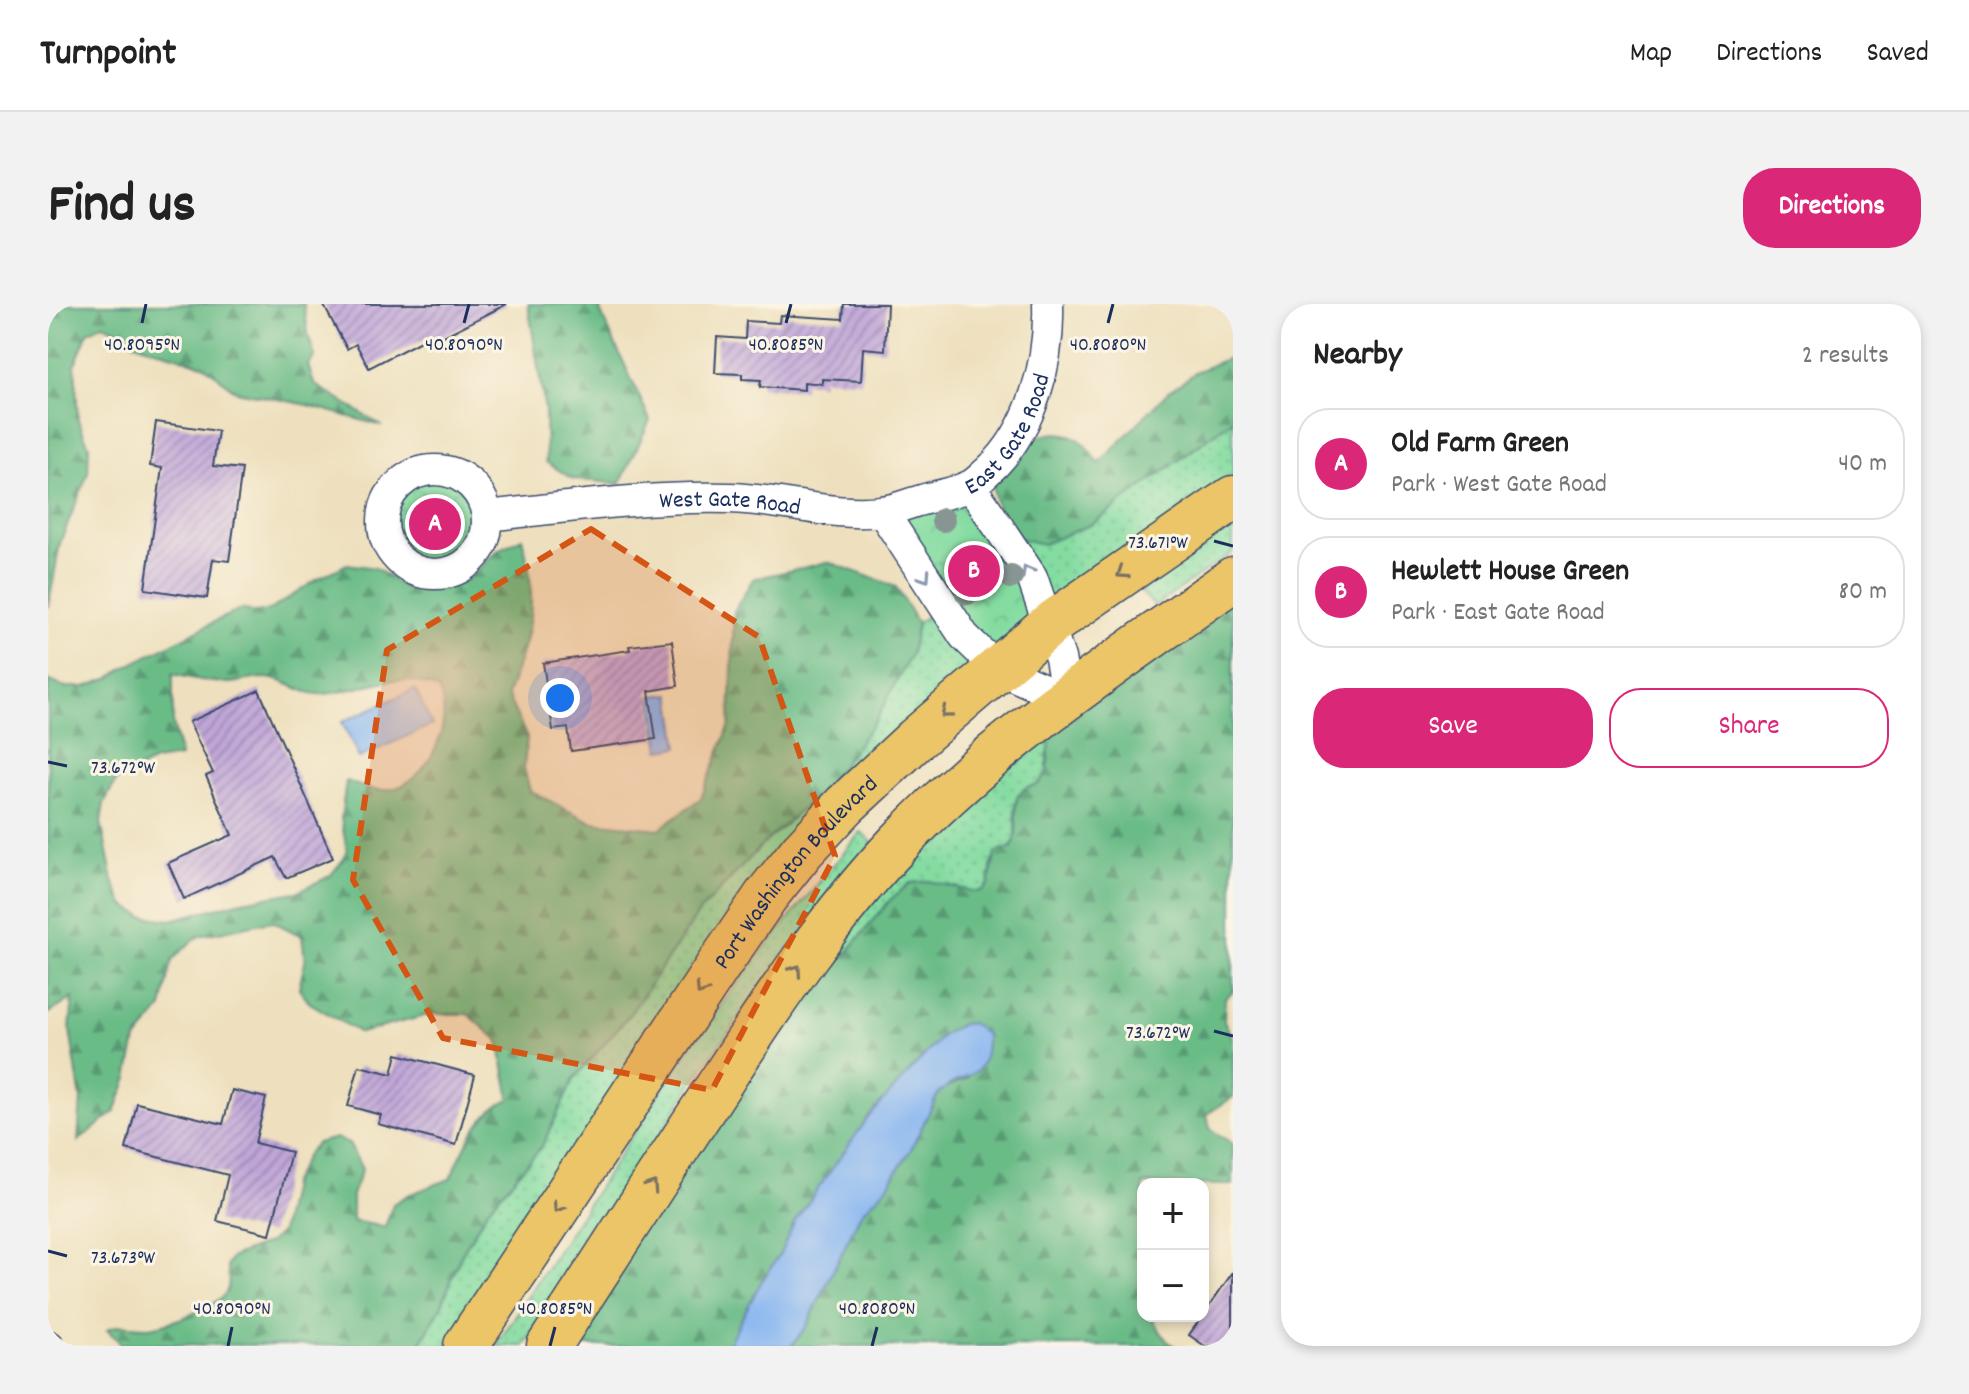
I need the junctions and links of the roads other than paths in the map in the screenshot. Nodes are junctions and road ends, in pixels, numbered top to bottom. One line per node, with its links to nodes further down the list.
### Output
1 (1048, 304): 2 (street, East Gate Road)
2 (971, 486): 4 (street, West Gate Road); 7 (street, East Gate Road, one-way to 2)
3 (1233, 498): 7 (main road, Port Washington Boulevard, one-way to 7)
4 (882, 511): 5 (street, West Gate Road); 8 (street, one-way to 8)
5 (487, 516)
6 (1233, 579): 9 (main road)
7 (1048, 626): 8 (main road, Port Washington Boulevard); 9 (street, East Gate Road)
8 (998, 669): 9 (street); 10 (main road, Port Washington Boulevard, one-way to 10)
9 (1067, 699): 11 (main road, one-way to 9)
10 (466, 1346)
11 (549, 1346)

